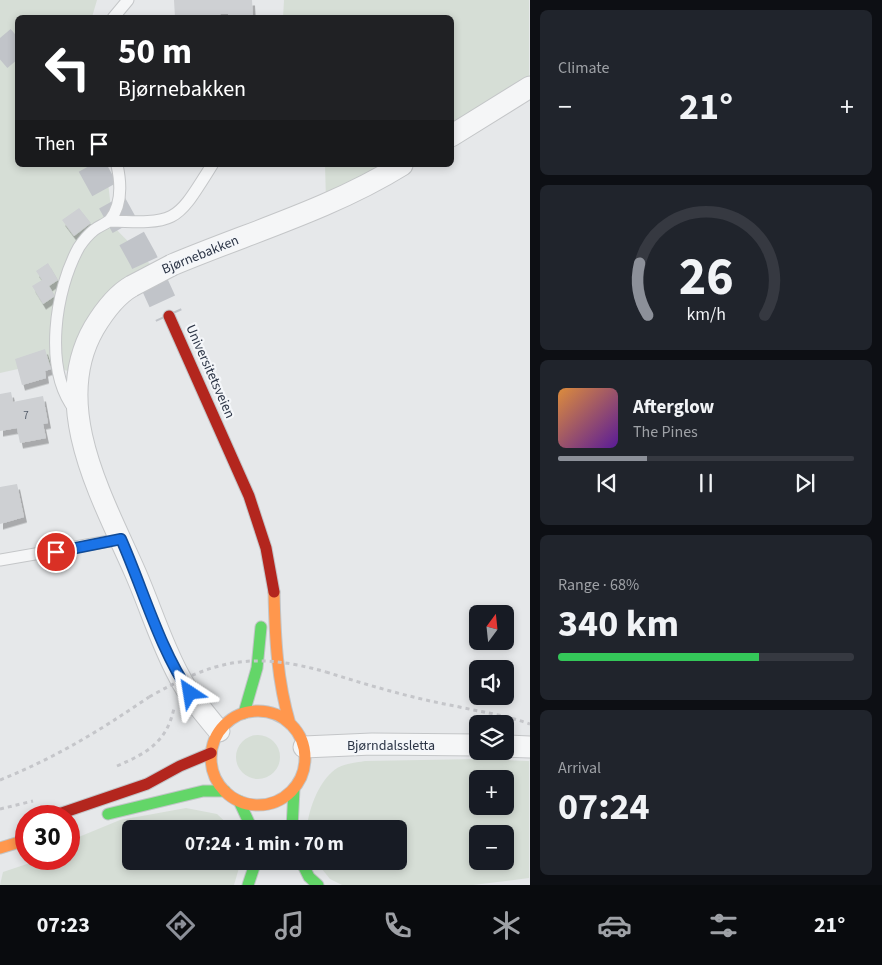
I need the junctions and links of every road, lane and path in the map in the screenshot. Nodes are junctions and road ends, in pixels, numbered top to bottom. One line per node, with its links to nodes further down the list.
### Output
1 (128, 0): 2 (lane)
2 (116, 15)
3 (530, 87): 4 (street)
4 (454, 134)
5 (118, 167): 8 (lane)
6 (211, 167): 8 (lane)
7 (398, 167): 9 (street, Bjørnebakken, bridge)
8 (109, 221): 9 (lane, Bjørnebakken)
9 (77, 414): 11 (street, Bjørnebakken)
10 (234, 493): 16 (main road, Universitetsveien)
11 (121, 539): 12 (lane); 18 (street, Bjørnebakken)
12 (0, 560)
13 (261, 612): 15 (main road)
14 (174, 705): 24 (path)
15 (244, 713): 16 (main road); 18 (main road)
16 (290, 724): 21 (main road)
17 (530, 724): 25 (path, bridge)
18 (219, 731): 23 (main road)
19 (469, 745): 21 (street, Bjørndalssletta)
20 (514, 746): 22 (street)
21 (304, 747): 26 (main road)
22 (530, 747)
23 (211, 753): 27 (main road); 30 (main road)
24 (116, 767)
25 (0, 780)
26 (294, 788): 29 (main road); 34 (main road)
27 (225, 791): 29 (main road); 32 (main road)
28 (34, 800): 31 (path)
29 (239, 801): 33 (main road)
30 (80, 807)
31 (0, 810)
32 (98, 817)
33 (248, 820)
34 (292, 820)
35 (15, 843): 36 (main road)
36 (0, 848)
37 (253, 870): 39 (main road)
38 (306, 870): 40 (main road)
39 (248, 885)
40 (318, 885)

